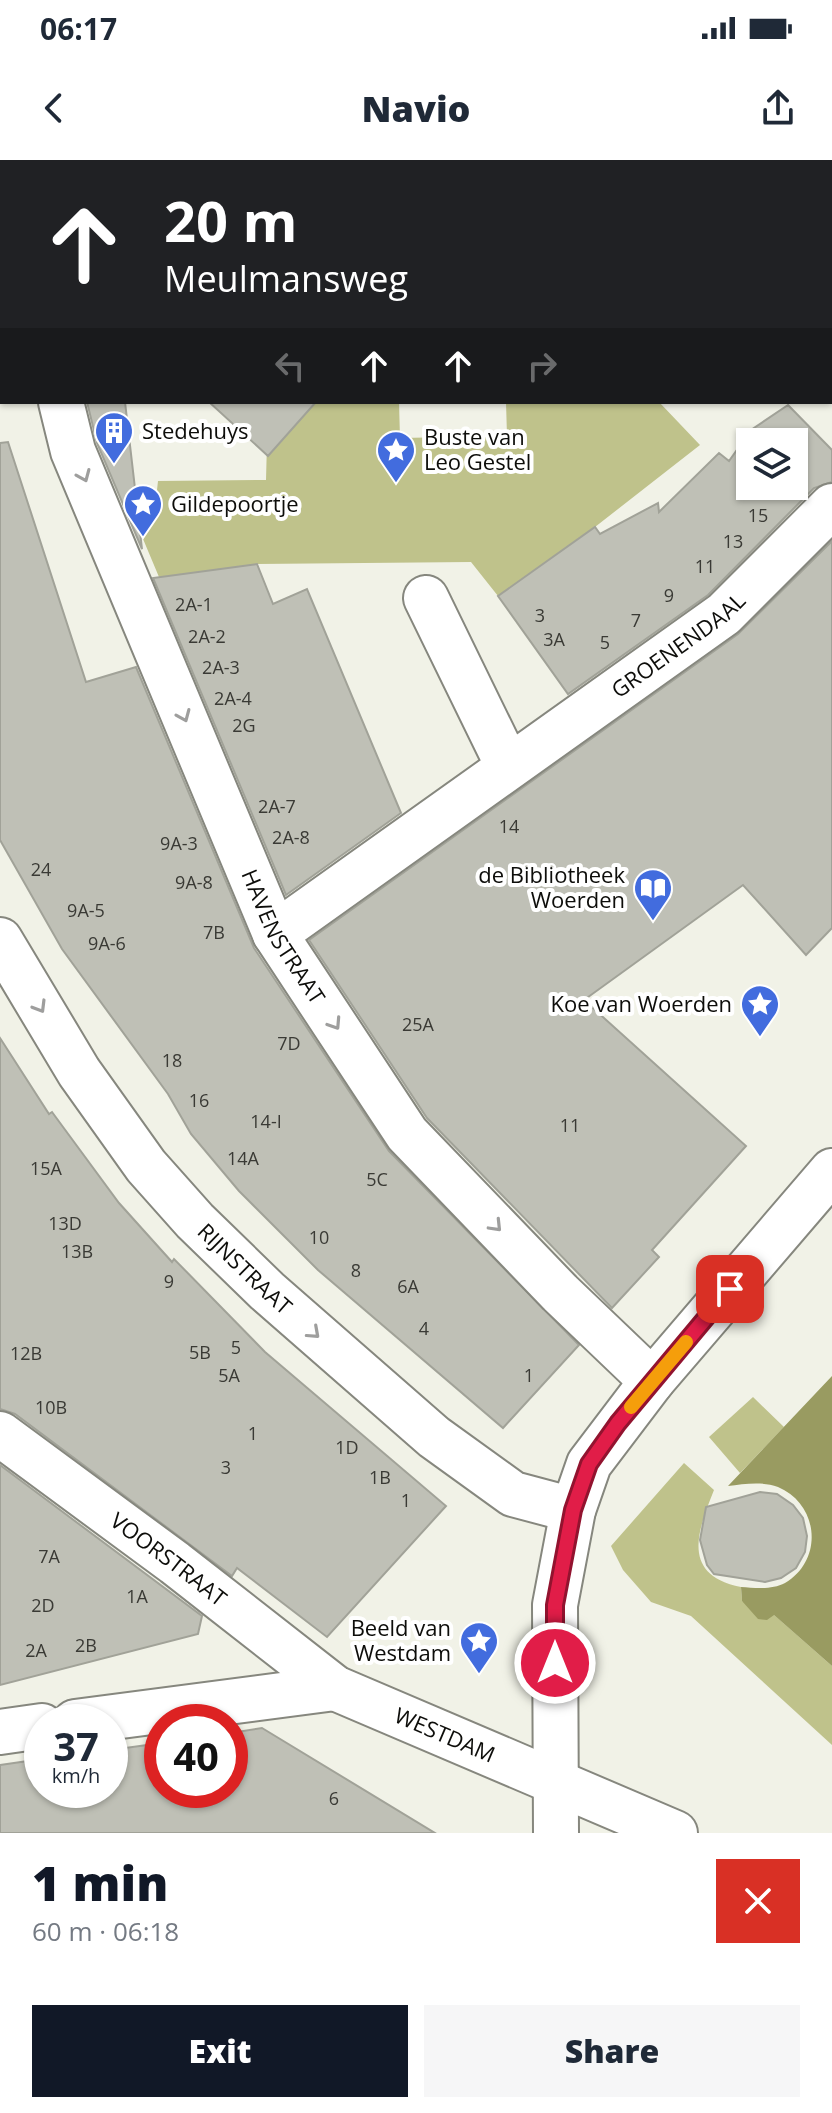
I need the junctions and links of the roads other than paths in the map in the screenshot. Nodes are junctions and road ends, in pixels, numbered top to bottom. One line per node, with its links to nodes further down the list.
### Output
1 (61, 404): 5 (street, HAVENSTRAAT, one-way to 5)
2 (832, 506): 4 (street, GROENENDAAL)
3 (426, 598): 4 (street)
4 (508, 766): 5 (street, GROENENDAAL)
5 (275, 934): 8 (street, HAVENSTRAAT, one-way to 8)
6 (0, 940): 10 (street, RIJNSTRAAT, one-way to 10)
7 (824, 1195): 8 (street)
8 (652, 1381): 10 (street)
9 (0, 1434): 11 (street, VOORSTRAAT)
10 (573, 1510): 15 (street)
11 (335, 1688): 12 (street); 15 (street, WESTDAM)
12 (128, 1715)
13 (24, 1729): 14 (street)
14 (0, 1732)
15 (555, 1781): 16 (street); 17 (street, WESTDAM)
16 (556, 1833)
17 (675, 1833)

